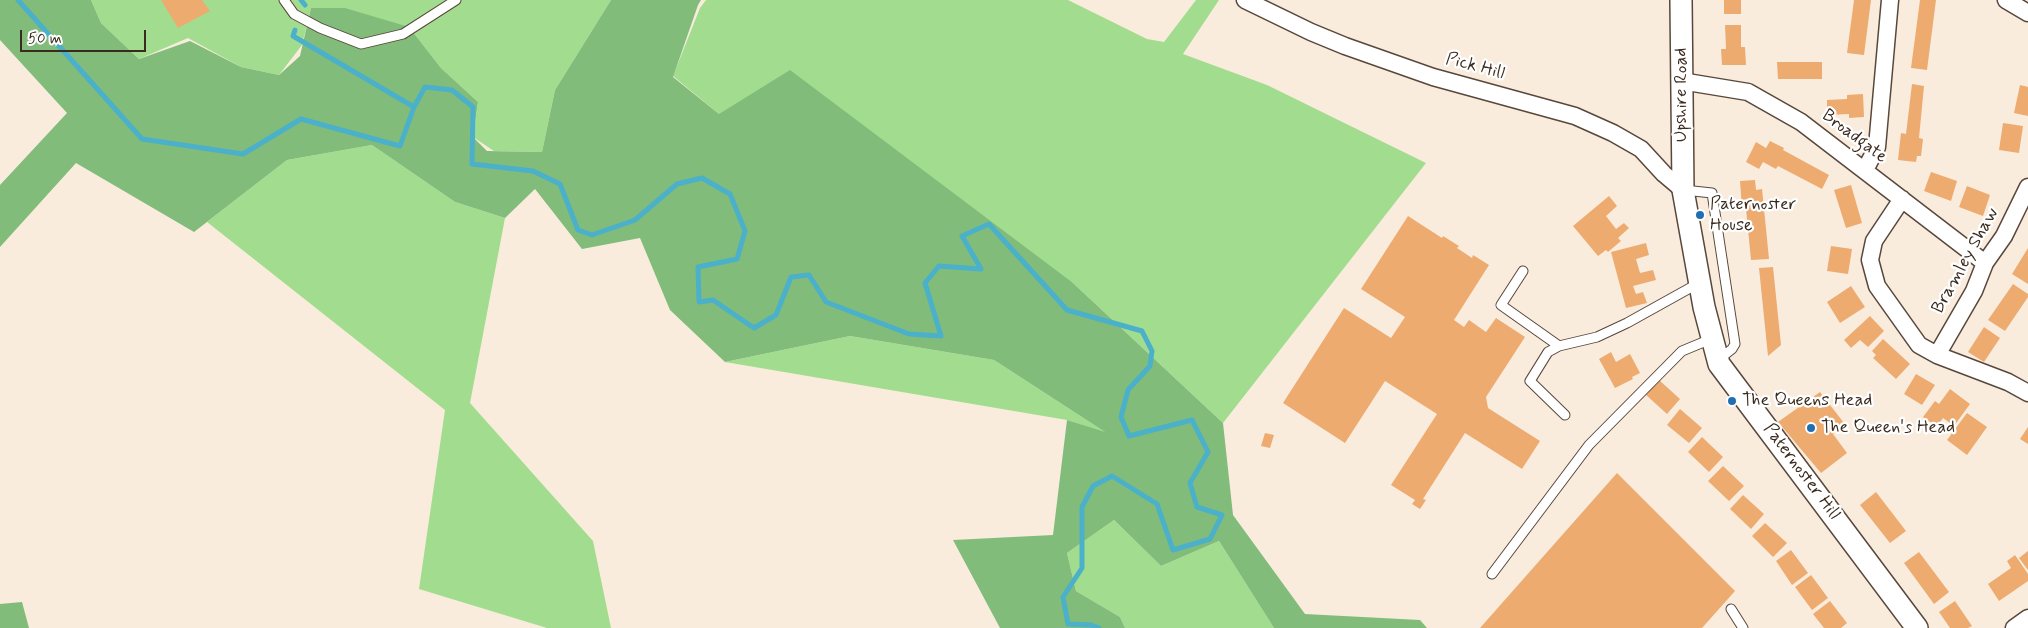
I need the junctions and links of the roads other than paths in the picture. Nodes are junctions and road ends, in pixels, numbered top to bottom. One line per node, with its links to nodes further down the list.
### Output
1 (284, 0): 2 (lane)
2 (456, 0)
3 (1245, 0): 11 (street, Pick Hill)
4 (1681, 0): 8 (street, Upshire Road)
5 (1890, 0): 9 (street)
6 (2006, 0): 7 (street)
7 (2028, 13)
8 (1681, 81): 9 (street, Broadgate); 11 (street, Upshire Road)
9 (1865, 170): 12 (street, Broadgate)
10 (2028, 187): 13 (street, Bramley Shaw)
11 (1683, 190): 15 (street, Paternoster Hill); 19 (lane)
12 (1902, 199): 13 (street, Broadgate); 18 (street)
13 (1985, 263): 18 (street, Bramley Shaw)
14 (1523, 271): 17 (lane)
15 (1699, 283): 16 (street, Paternoster Hill); 17 (lane)
16 (1711, 339): 19 (street, Paternoster Hill); 22 (lane)
17 (1559, 346): 21 (lane)
18 (1937, 355): 20 (street)
19 (1717, 360): 26 (street, Paternoster Hill)
20 (2028, 393)
21 (1565, 415)
22 (1492, 574)
23 (1731, 609): 25 (lane)
24 (2028, 618): 27 (street)
25 (1742, 628)
26 (1917, 628)
27 (2014, 628)

